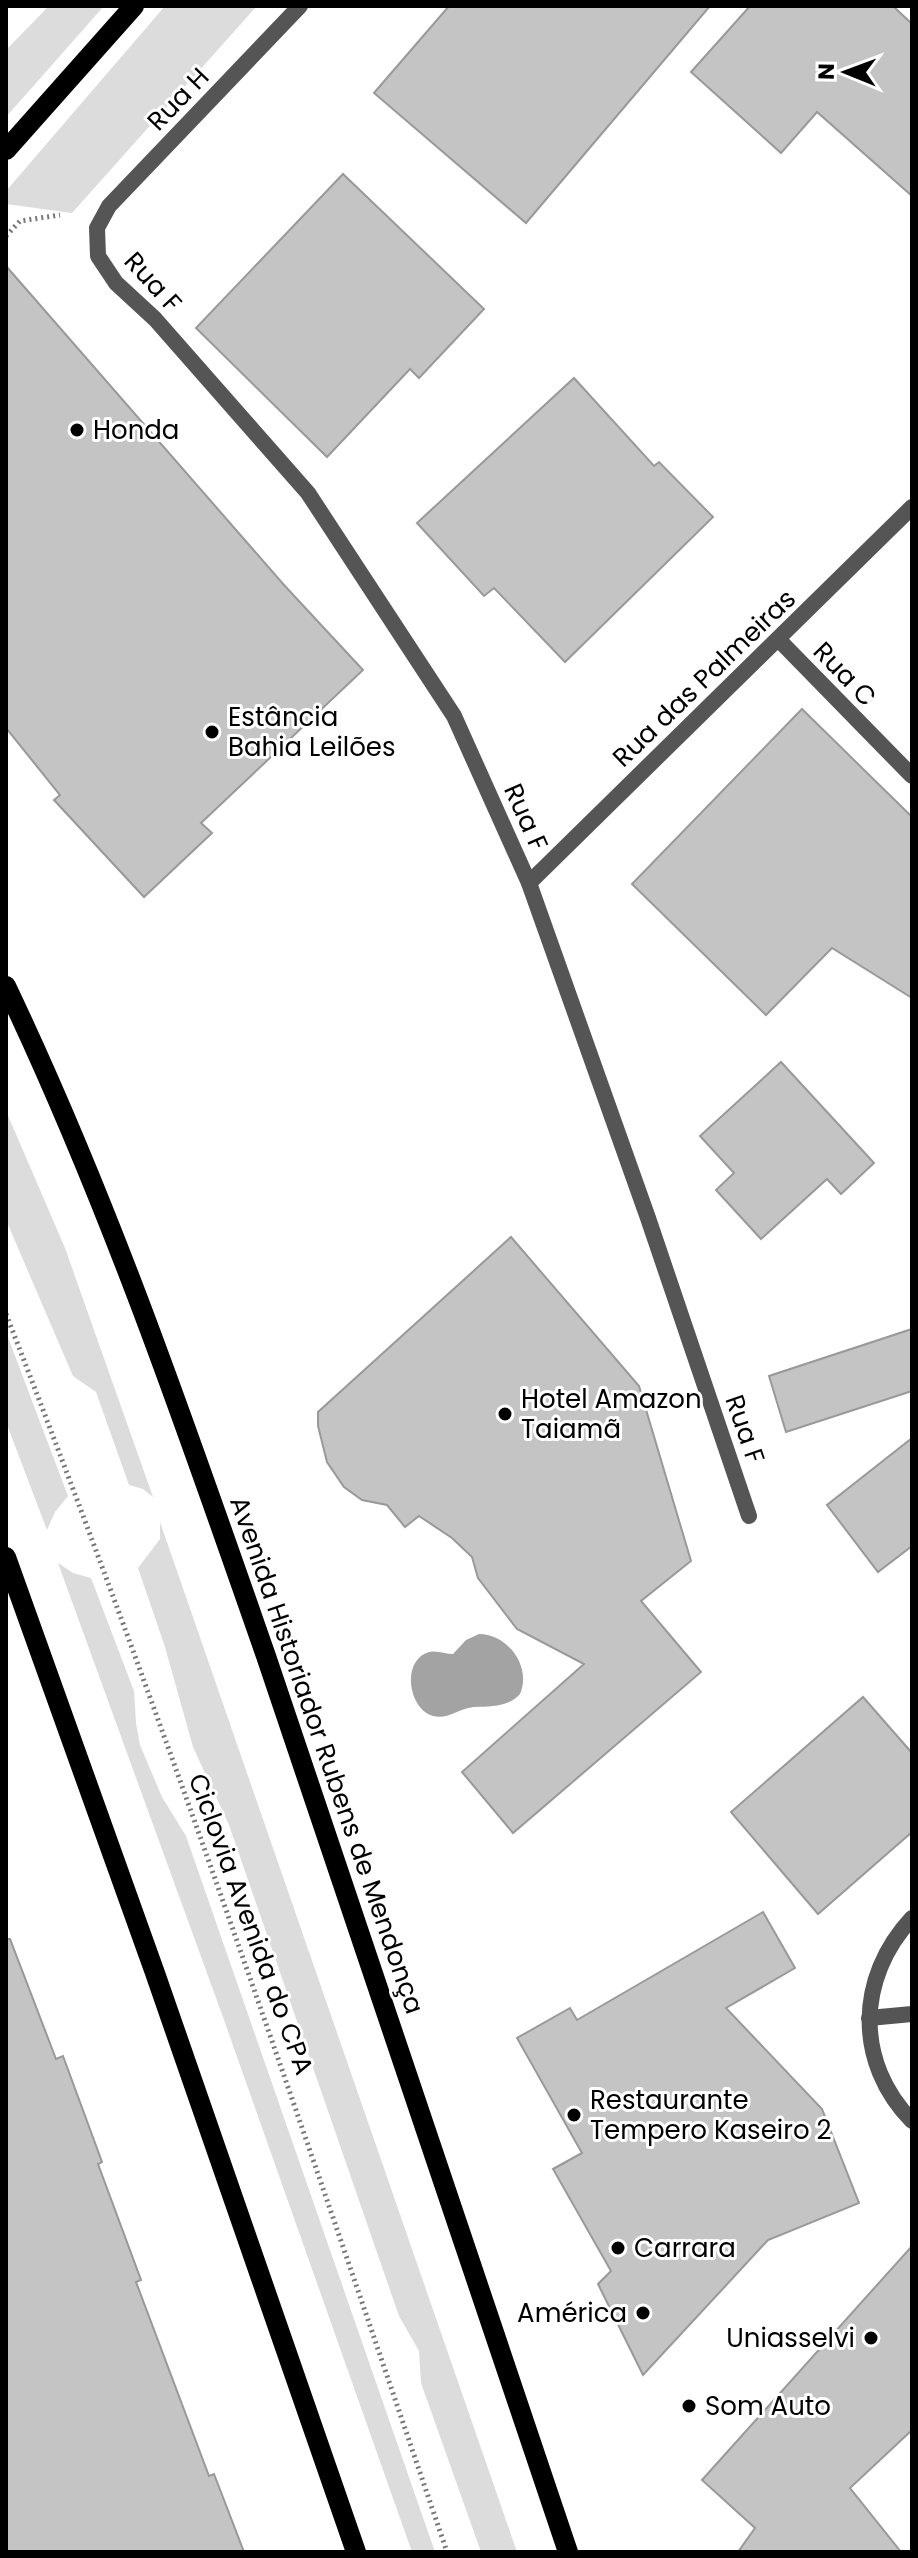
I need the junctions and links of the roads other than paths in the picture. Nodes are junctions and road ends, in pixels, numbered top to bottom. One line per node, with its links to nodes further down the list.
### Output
1 (134, 6): 3 (main road)
2 (300, 6): 4 (street, Rua H)
3 (6, 150)
4 (97, 228): 8 (street, Rua F)
5 (912, 507): 6 (street, Rua das Palmeiras)
6 (778, 639): 7 (street, Rua C); 8 (street, Rua das Palmeiras)
7 (912, 776)
8 (529, 883): 10 (street, Rua F)
9 (6, 986): 17 (main road, Avenida Historiador Rubens de Mendonça)
10 (749, 1516)
11 (6, 1557): 16 (main road)
12 (912, 1918): 14 (street)
13 (912, 2014): 14 (street)
14 (869, 2018): 15 (street)
15 (912, 2121)
16 (356, 2552)
17 (568, 2552)

